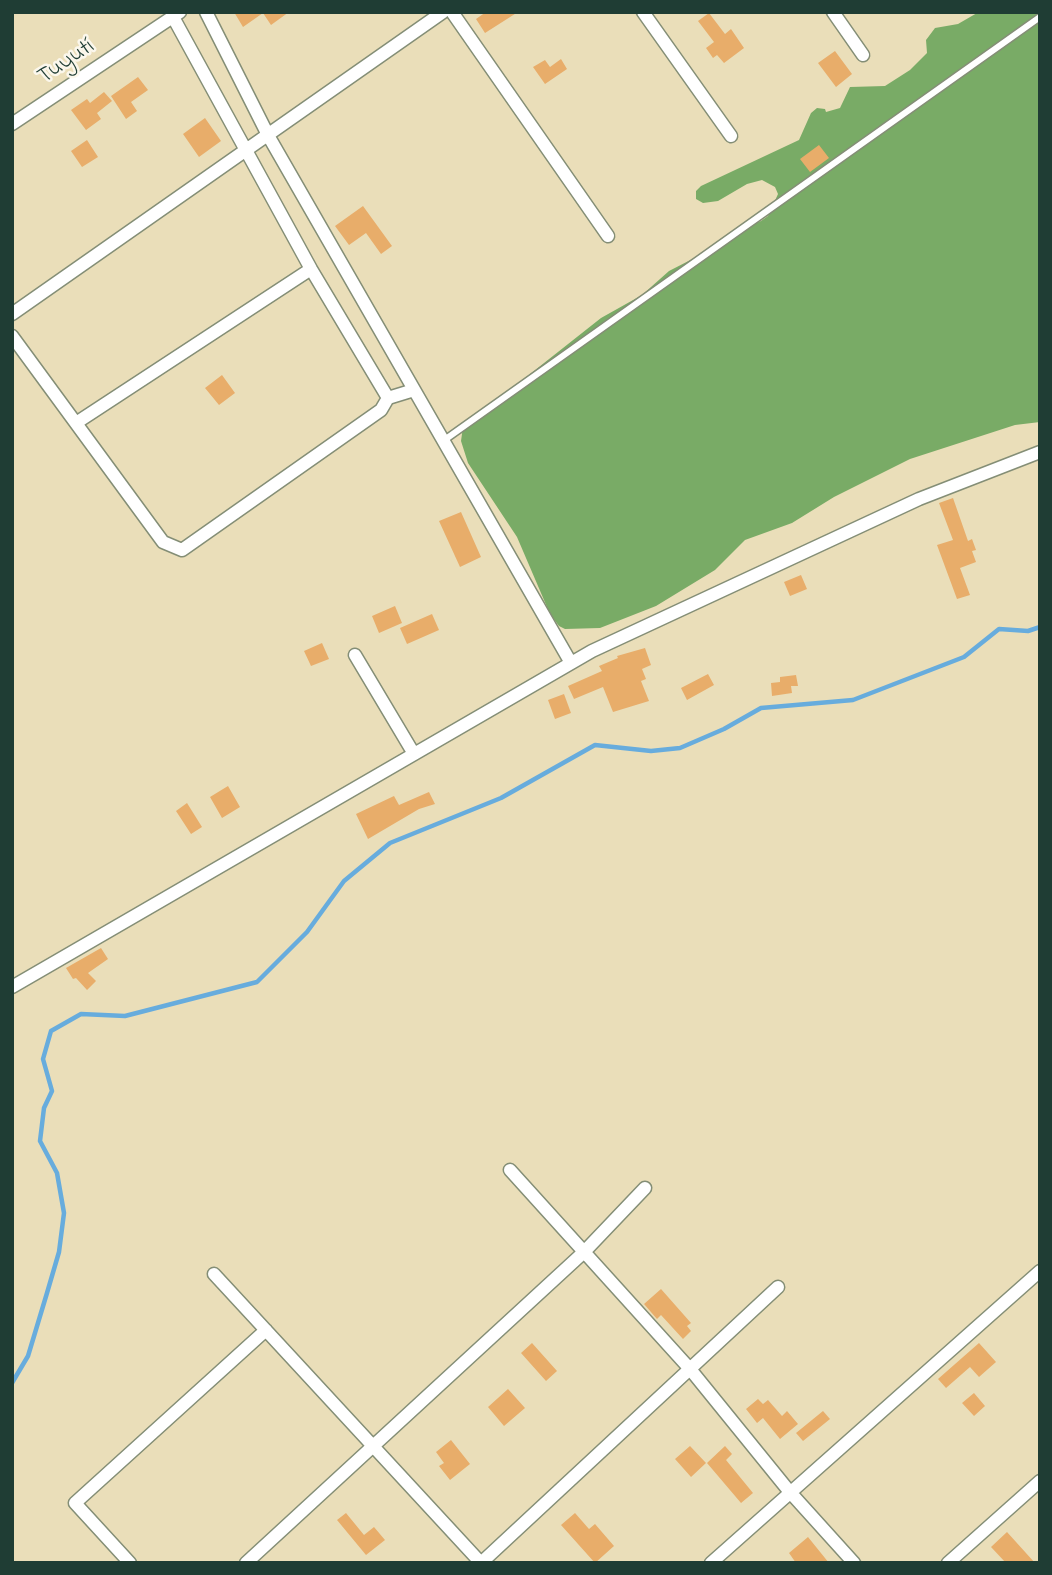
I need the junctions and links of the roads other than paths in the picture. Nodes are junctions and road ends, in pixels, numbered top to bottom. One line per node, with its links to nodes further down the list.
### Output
1 (206, 12): 11 (street)
2 (443, 12): 11 (street)
3 (452, 12): 13 (street)
4 (643, 12): 10 (street)
5 (833, 12): 8 (street)
6 (176, 15): 9 (street, Tuyutí); 12 (street)
7 (1040, 17): 20 (lane)
8 (863, 55)
9 (12, 124)
10 (731, 136)
11 (269, 137): 12 (street); 17 (street)
12 (247, 151): 14 (street); 15 (street)
13 (608, 236)
14 (310, 269): 18 (street); 19 (street)
15 (12, 314)
16 (12, 336): 19 (street)
17 (414, 390): 18 (street); 20 (street)
18 (388, 398): 19 (street)
19 (76, 423)
20 (443, 441): 23 (street)
21 (1040, 452): 23 (street)
22 (355, 655): 24 (street)
23 (571, 663): 24 (street)
24 (414, 754): 25 (street)
25 (12, 988)
26 (510, 1170): 28 (street)
27 (645, 1188): 28 (street)
28 (584, 1252): 33 (street); 34 (street)
29 (1040, 1271): 36 (street)
30 (214, 1274): 32 (street)
31 (778, 1287): 33 (street)
32 (266, 1330): 34 (street); 37 (street)
33 (690, 1369): 36 (street); 39 (street)
34 (372, 1445): 38 (street); 39 (street)
35 (1040, 1481): 42 (street)
36 (789, 1491): 40 (street); 41 (street)
37 (130, 1563)
38 (246, 1563)
39 (481, 1563)
40 (710, 1563)
41 (854, 1563)
42 (948, 1563)

